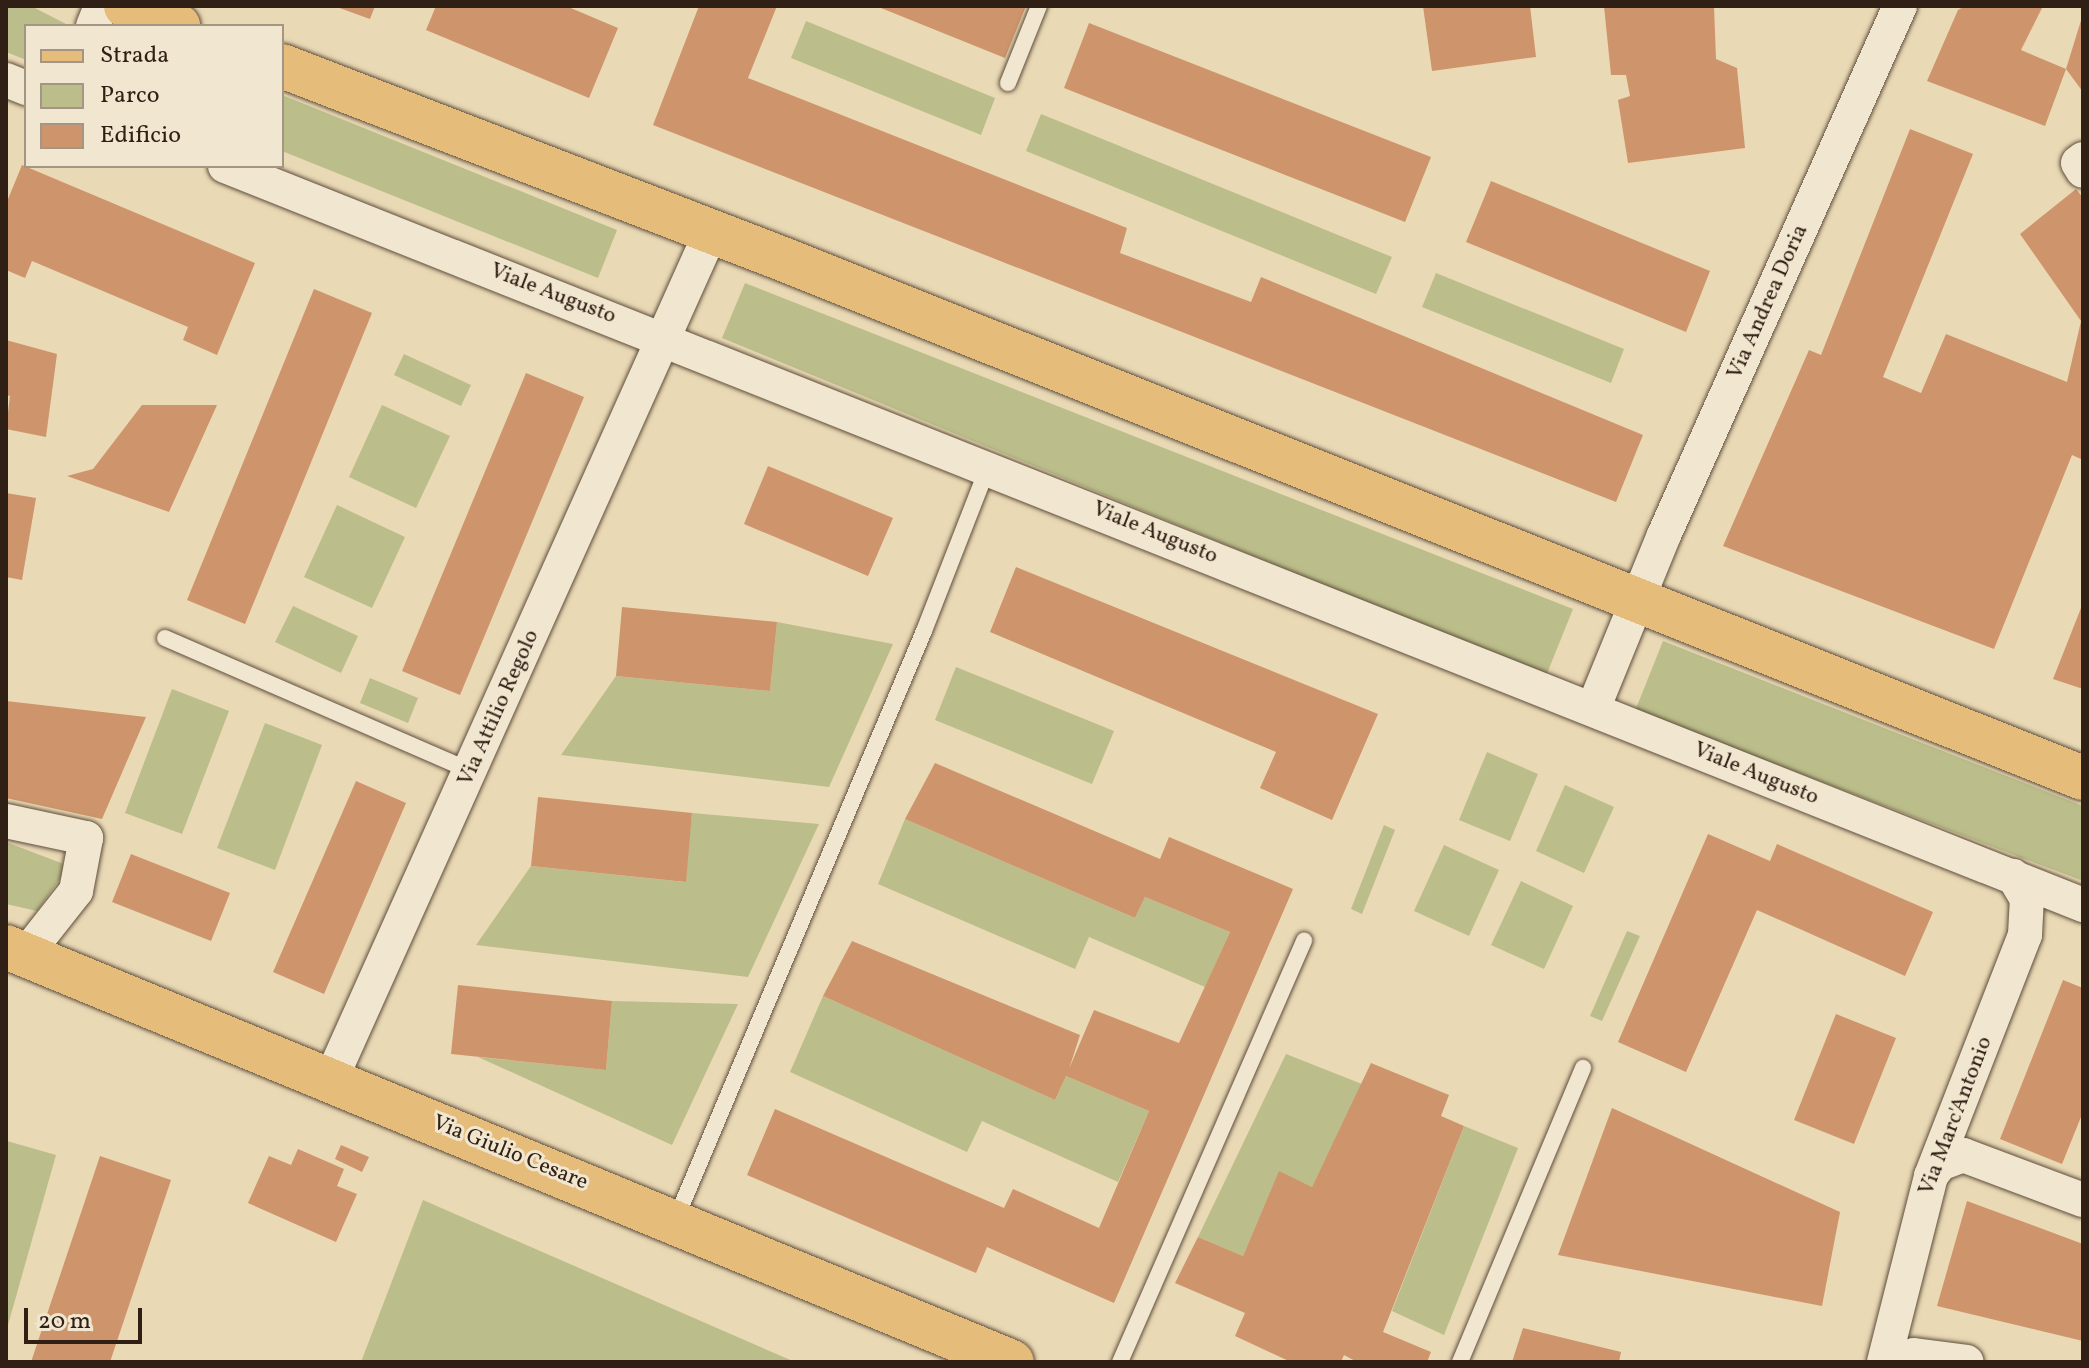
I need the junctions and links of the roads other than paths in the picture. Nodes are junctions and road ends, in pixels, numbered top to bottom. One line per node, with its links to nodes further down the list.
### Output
1 (126, 6): 4 (main road)
2 (1039, 6): 6 (lane)
3 (1900, 6): 13 (street, Via Andrea Doria)
4 (173, 24)
5 (284, 67): 10 (main road)
6 (1008, 83)
7 (2083, 159): 9 (street)
8 (230, 168): 11 (street, Viale Augusto)
9 (2083, 171)
10 (711, 232): 11 (street, Via Attilio Regolo); 13 (main road)
11 (666, 337): 12 (street, Viale Augusto); 16 (street, Via Attilio Regolo)
12 (988, 465): 15 (street, Viale Augusto); 27 (lane)
13 (1636, 599): 15 (street, Via Andrea Doria); 17 (main road)
14 (165, 638): 16 (lane)
15 (1593, 709): 19 (street, Viale Augusto)
16 (471, 771): 24 (street, Via Attilio Regolo)
17 (2083, 778)
18 (6, 821): 22 (street)
19 (2013, 876): 20 (street, Viale Augusto); 25 (street, Via Marc'Antonio)
20 (2083, 905)
21 (1304, 940): 29 (lane)
22 (17, 950): 24 (main road, Via Giulio Cesare)
23 (1583, 1068): 30 (lane)
24 (331, 1079): 27 (main road, Via Giulio Cesare)
25 (1931, 1176): 26 (street); 31 (street, Via Marc'Antonio)
26 (2083, 1200)
27 (675, 1221): 28 (main road, Via Giulio Cesare)
28 (1012, 1362)
29 (1120, 1362)
30 (1460, 1362)
31 (1884, 1362)
32 (1897, 1362): 33 (street)
33 (1967, 1362)

